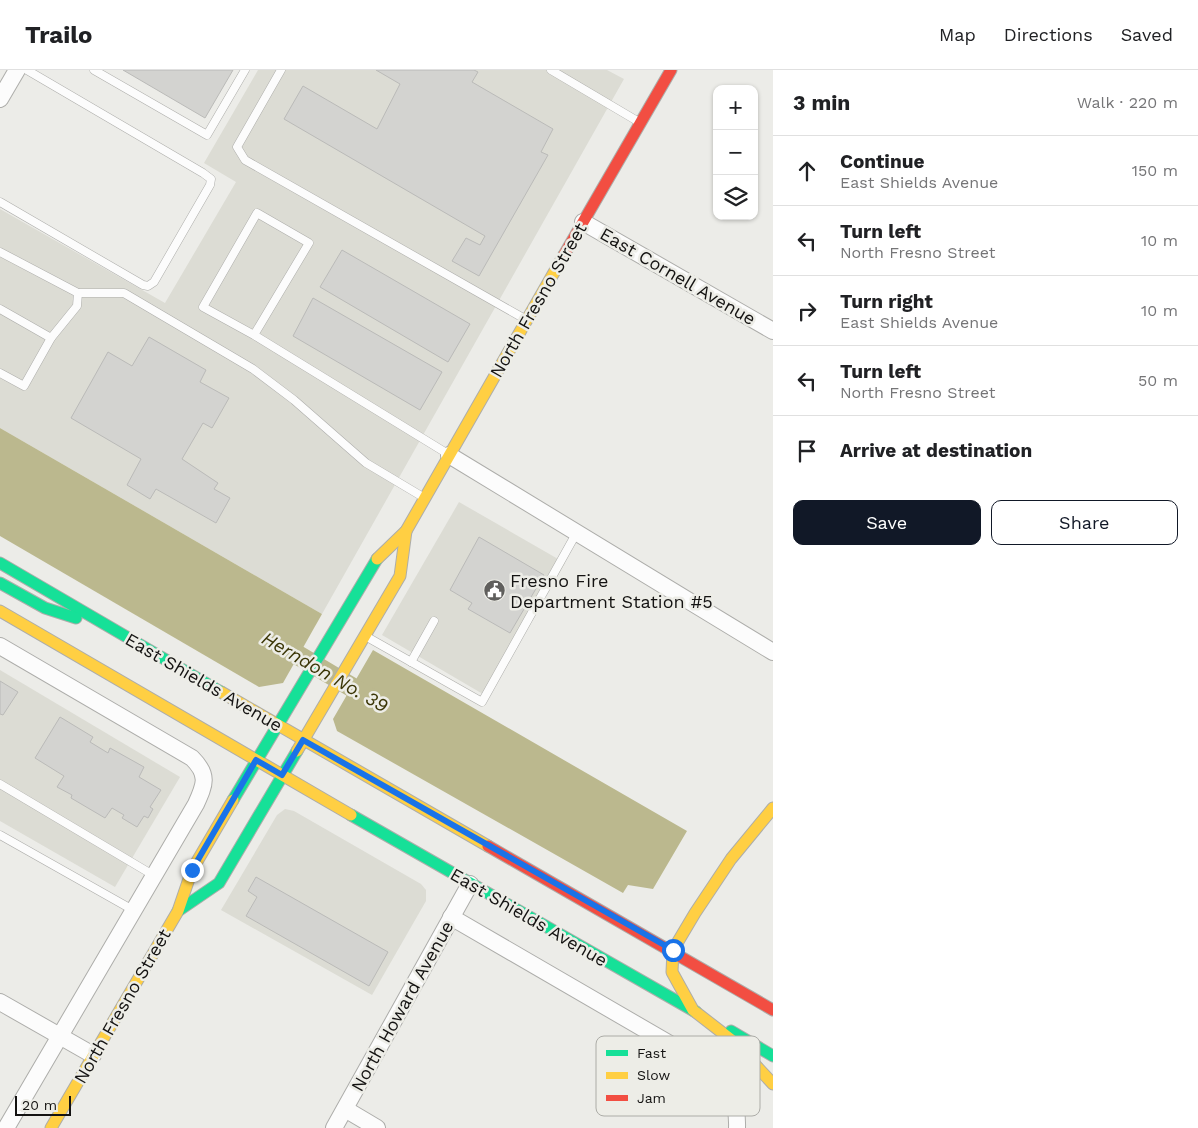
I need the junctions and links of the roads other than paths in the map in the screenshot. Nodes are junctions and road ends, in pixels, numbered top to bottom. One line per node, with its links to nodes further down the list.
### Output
1 (17, 70): 8 (street)
2 (27, 70): 10 (lane)
3 (94, 70): 4 (lane)
4 (245, 70)
5 (281, 70): 15 (lane)
6 (550, 70): 9 (lane)
7 (671, 70): 9 (main road, North Fresno Street)
8 (0, 99)
9 (640, 122): 11 (main road, North Fresno Street)
10 (0, 202)
11 (583, 222): 15 (main road, North Fresno Street); 16 (street, East Cornell Avenue)
12 (0, 252): 13 (lane)
13 (78, 293): 18 (lane); 21 (lane)
14 (0, 309): 18 (lane)
15 (526, 320): 20 (main road, North Fresno Street)
16 (773, 331)
17 (254, 335): 17 (lane); 20 (lane)
18 (51, 338): 19 (lane)
19 (0, 373)
20 (449, 455): 21 (main road, North Fresno Street); 23 (street)
21 (425, 498): 22 (main road, North Fresno Street)
22 (406, 531): 29 (main road, North Fresno Street); 33 (main road, North Fresno Street)
23 (577, 532): 31 (street); 32 (lane)
24 (0, 563): 28 (main road, East Shields Avenue)
25 (0, 583): 28 (main road)
26 (0, 611): 35 (main road, East Shields Avenue)
27 (434, 622): 32 (lane)
28 (115, 630): 33 (main road, East Shields Avenue)
29 (365, 636): 32 (lane); 34 (main road, North Fresno Street)
30 (0, 646): 40 (street)
31 (773, 652)
32 (412, 662)
33 (277, 725): 34 (main road, East Shields Avenue); 35 (main road, North Fresno Street)
34 (303, 740): 36 (main road, North Fresno Street); 45 (main road, East Shields Avenue)
35 (256, 760): 36 (main road, East Shields Avenue); 43 (main road, North Fresno Street)
36 (282, 775): 41 (main road, East Shields Avenue); 43 (main road, North Fresno Street)
37 (0, 784): 40 (lane)
38 (773, 808): 45 (main road)
39 (0, 835): 42 (lane)
40 (154, 875): 42 (street)
41 (470, 884): 44 (street, North Howard Avenue); 47 (main road, East Shields Avenue)
42 (133, 910): 49 (street)
43 (178, 911): 54 (main road, North Fresno Street)
44 (452, 917): 50 (street); 58 (street, North Howard Avenue)
45 (673, 950): 47 (main road); 48 (main road, East Shields Avenue)
46 (0, 1002): 49 (street)
47 (693, 1010): 51 (main road); 52 (main road, East Shields Avenue)
48 (773, 1010)
49 (59, 1036): 54 (street); 59 (street)
50 (656, 1036)
51 (727, 1036)
52 (738, 1036)
53 (760, 1049): 55 (main road, East Shields Avenue)
54 (93, 1055): 60 (main road, North Fresno Street)
55 (773, 1056)
56 (760, 1070): 57 (main road)
57 (773, 1084)
58 (345, 1109): 61 (street, North Howard Avenue); 62 (street)
59 (6, 1128)
60 (51, 1128)
61 (334, 1128)
62 (377, 1128)

